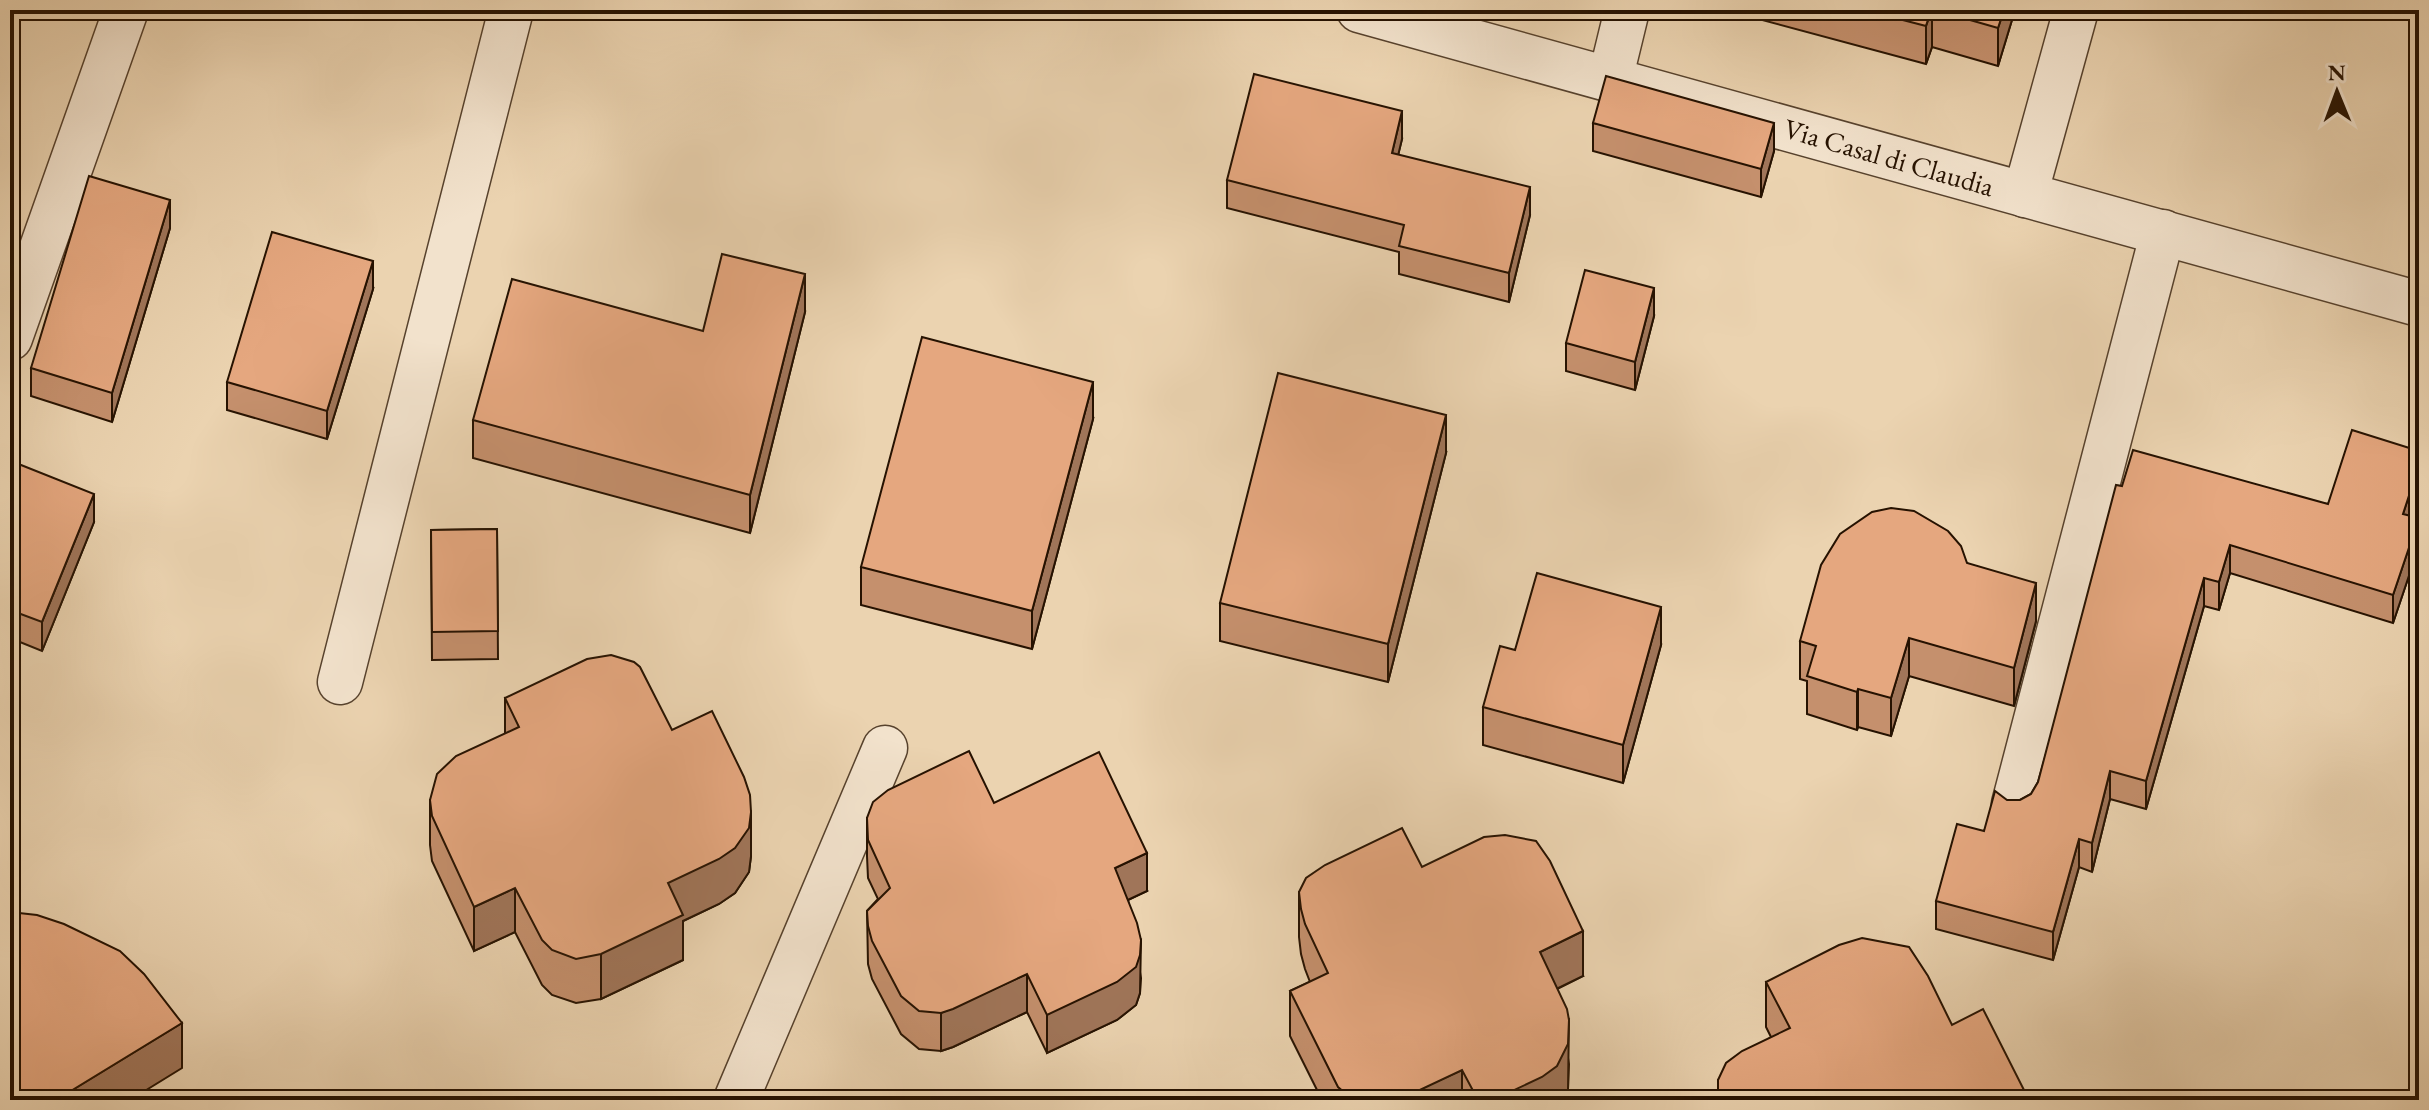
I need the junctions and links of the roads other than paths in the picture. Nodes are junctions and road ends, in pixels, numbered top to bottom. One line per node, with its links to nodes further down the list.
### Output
1 (126, 10): 10 (street)
2 (511, 10): 11 (street)
3 (1359, 10): 6 (street, Via Casal di Claudia)
4 (1627, 10): 6 (street)
5 (2076, 10): 7 (street)
6 (1610, 80): 7 (street, Via Casal di Claudia)
7 (2025, 195): 8 (street, Via Casal di Claudia)
8 (2163, 232): 9 (street, Via Casal di Claudia); 13 (street)
9 (2419, 304)
10 (10, 338)
11 (340, 682)
12 (885, 748): 14 (street)
13 (2014, 804)
14 (736, 1100)

